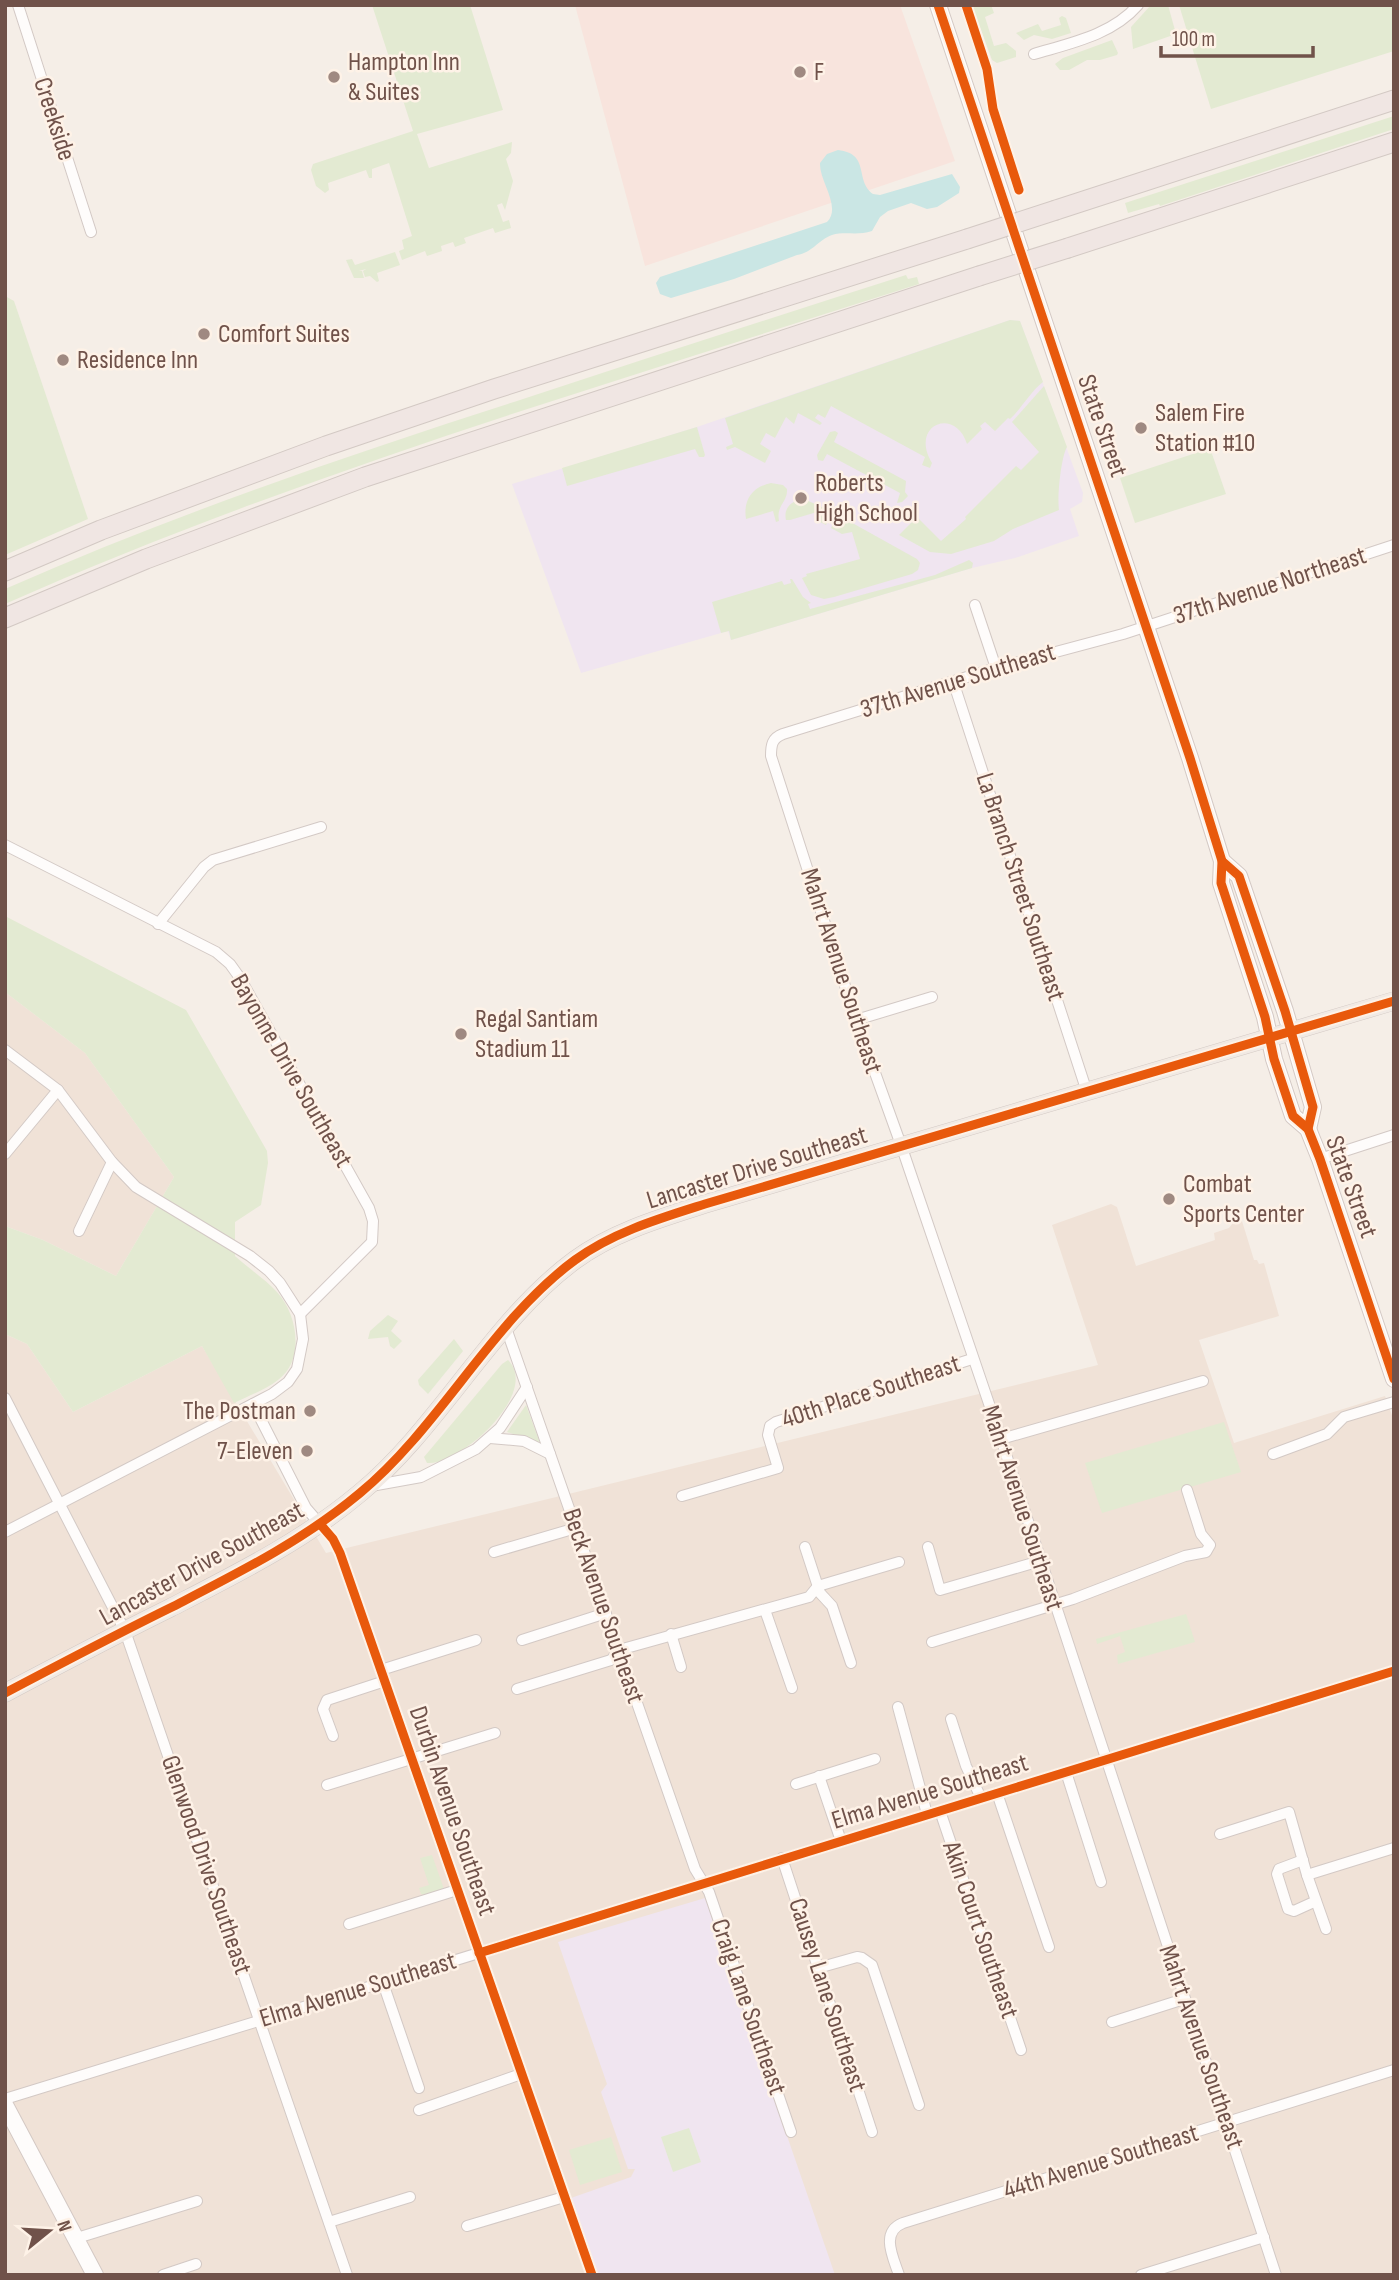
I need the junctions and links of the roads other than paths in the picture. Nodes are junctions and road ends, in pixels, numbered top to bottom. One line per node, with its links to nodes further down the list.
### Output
1 (18, 5): 7 (street, Creekside)
2 (938, 5): 12 (main road, State Street)
3 (1138, 5): 4 (street)
4 (1034, 54)
5 (1394, 100): 9 (highway, bridge)
6 (1394, 142): 11 (highway, bridge)
7 (91, 232)
8 (1394, 545): 12 (street, 37th Avenue Northeast)
9 (5, 571)
10 (975, 605): 13 (street)
11 (5, 618)
12 (1147, 626): 13 (street, 37th Avenue Southeast); 18 (main road, State Street)
13 (996, 668): 14 (street, 37th Avenue Southeast)
14 (953, 681): 15 (street, 37th Avenue Southeast); 27 (street, La Branch Street Southeast)
15 (772, 742): 22 (street, Mahrt Avenue Southeast)
16 (321, 827): 19 (street)
17 (5, 845): 19 (street, Bayonne Drive Southeast)
18 (1222, 861): 23 (main road, State Street); 24 (main road, State Street)
19 (158, 924): 35 (street, Bayonne Drive Southeast)
20 (932, 997): 22 (street)
21 (1394, 1001): 23 (main road, Lancaster Drive Southeast)
22 (856, 1020): 30 (street, Mahrt Avenue Southeast)
23 (1290, 1033): 24 (main road, Lancaster Drive Southeast); 28 (main road, State Street)
24 (1270, 1039): 27 (main road, Lancaster Drive Southeast); 28 (main road, State Street)
25 (5, 1050): 26 (street)
26 (58, 1090): 31 (street); 33 (street)
27 (1087, 1092): 30 (main road, Lancaster Drive Southeast)
28 (1308, 1129): 32 (main road, State Street)
29 (1394, 1135): 32 (street)
30 (901, 1145): 36 (main road, Lancaster Drive Southeast); 37 (street, Mahrt Avenue Southeast)
31 (5, 1154)
32 (1320, 1158): 38 (main road, State Street)
33 (112, 1162): 34 (street); 35 (street)
34 (79, 1231)
35 (300, 1314): 43 (street)
36 (506, 1328): 40 (street, Beck Avenue Southeast); 48 (main road, Lancaster Drive Southeast)
37 (972, 1359): 45 (street, Mahrt Avenue Southeast); 50 (street, 40th Place Southeast)
38 (1394, 1379)
39 (1203, 1381): 45 (street)
40 (527, 1387): 44 (street); 46 (street, Beck Avenue Southeast)
41 (5, 1398): 51 (street, Glenwood Drive Southeast)
42 (1394, 1402): 47 (street)
43 (253, 1404): 51 (street); 52 (street, Durbin Avenue Southeast)
44 (490, 1438): 46 (street); 48 (street)
45 (1000, 1439): 58 (street, Mahrt Avenue Southeast)
46 (550, 1454): 53 (street, Beck Avenue Southeast)
47 (1273, 1454)
48 (368, 1487): 52 (main road, Lancaster Drive Southeast)
49 (1187, 1490): 61 (street)
50 (682, 1496)
51 (61, 1503): 54 (street); 64 (street, Glenwood Drive Southeast)
52 (320, 1524): 64 (main road, Lancaster Drive Southeast); 73 (street, Durbin Avenue Southeast)
53 (576, 1528): 57 (street); 63 (street, Beck Avenue Southeast)
54 (5, 1532)
55 (805, 1547): 60 (street)
56 (928, 1547): 58 (street)
57 (494, 1552)
58 (1040, 1561): 61 (street, Mahrt Avenue Southeast)
59 (899, 1562): 60 (street)
60 (818, 1586): 62 (street); 70 (street)
61 (1054, 1605): 68 (street); 83 (street, Mahrt Avenue Southeast)
62 (765, 1609): 65 (street); 74 (street)
63 (606, 1613): 67 (street); 69 (street, Beck Avenue Southeast)
64 (125, 1631): 76 (main road, Lancaster Drive Southeast); 109 (street, Glenwood Drive Southeast)
65 (671, 1634): 69 (street); 71 (street)
66 (476, 1640): 73 (street)
67 (522, 1640)
68 (932, 1642)
69 (619, 1650): 75 (street); 99 (street, Beck Avenue Southeast)
70 (850, 1663)
71 (681, 1667)
72 (1394, 1671): 83 (street, Elma Avenue Southeast)
73 (383, 1675): 80 (street); 81 (street, Durbin Avenue Southeast)
74 (792, 1688)
75 (517, 1689)
76 (5, 1693)
77 (898, 1707): 91 (street)
78 (951, 1718): 89 (street)
79 (495, 1732): 81 (street)
80 (333, 1736)
81 (412, 1759): 87 (street); 100 (street, Durbin Avenue Southeast)
82 (875, 1759): 85 (street)
83 (1106, 1760): 84 (street, Elma Avenue Southeast); 108 (street, Mahrt Avenue Southeast)
84 (1066, 1772): 88 (street, Elma Avenue Southeast); 98 (street)
85 (819, 1776): 86 (street); 93 (street)
86 (796, 1784)
87 (327, 1786)
88 (997, 1793): 89 (street, Elma Avenue Southeast); 104 (street)
89 (981, 1798): 90 (street, Elma Avenue Southeast)
90 (940, 1811): 91 (street, Elma Avenue Southeast); 111 (street, Akin Court Southeast)
91 (927, 1814): 93 (street, Elma Avenue Southeast)
92 (1220, 1834): 96 (street)
93 (841, 1840): 95 (street, Elma Avenue Southeast)
94 (1394, 1848): 97 (street)
95 (782, 1858): 99 (street, Elma Avenue Southeast); 106 (street, Causey Lane Southeast)
96 (1303, 1860): 97 (street); 101 (street)
97 (1307, 1875): 101 (street)
98 (1101, 1882)
99 (702, 1883): 105 (street, Elma Avenue Southeast); 120 (street, Craig Lane Southeast)
100 (457, 1890): 102 (street); 105 (street, Durbin Avenue Southeast)
101 (1316, 1901): 103 (street)
102 (349, 1924)
103 (1326, 1929)
104 (1049, 1947)
105 (479, 1952): 107 (street, Elma Avenue Southeast); 113 (street, Durbin Avenue Southeast)
106 (818, 1968): 117 (street); 121 (street, Causey Lane Southeast)
107 (383, 1983): 109 (street, Elma Avenue Southeast); 114 (street)
108 (1184, 1998): 110 (street); 119 (street, Mahrt Avenue Southeast)
109 (260, 2020): 115 (street, Elma Avenue Southeast); 125 (street, Glenwood Drive Southeast)
110 (1112, 2022)
111 (1021, 2050)
112 (1394, 2070): 119 (street, 44th Avenue Southeast)
113 (521, 2074): 118 (street); 123 (street, Durbin Avenue Southeast)
114 (419, 2088)
115 (5, 2099)
116 (5, 2105): 128 (main road)
117 (919, 2105)
118 (419, 2110)
119 (1227, 2124): 127 (street, Mahrt Avenue Southeast); 134 (street, 44th Avenue Southeast)
120 (790, 2132)
121 (872, 2132)
122 (410, 2197): 125 (street)
123 (565, 2197): 126 (street); 133 (street, Durbin Avenue Southeast)
124 (197, 2201): 128 (street)
125 (328, 2222): 132 (street, Glenwood Drive Southeast)
126 (467, 2225)
127 (1264, 2237): 135 (street); 136 (street, Mahrt Avenue Southeast)
128 (77, 2238): 130 (main road)
129 (196, 2264): 131 (street)
130 (96, 2275)
131 (163, 2275)
132 (347, 2275)
133 (592, 2275)
134 (899, 2275)
135 (1141, 2275)
136 (1276, 2275)

